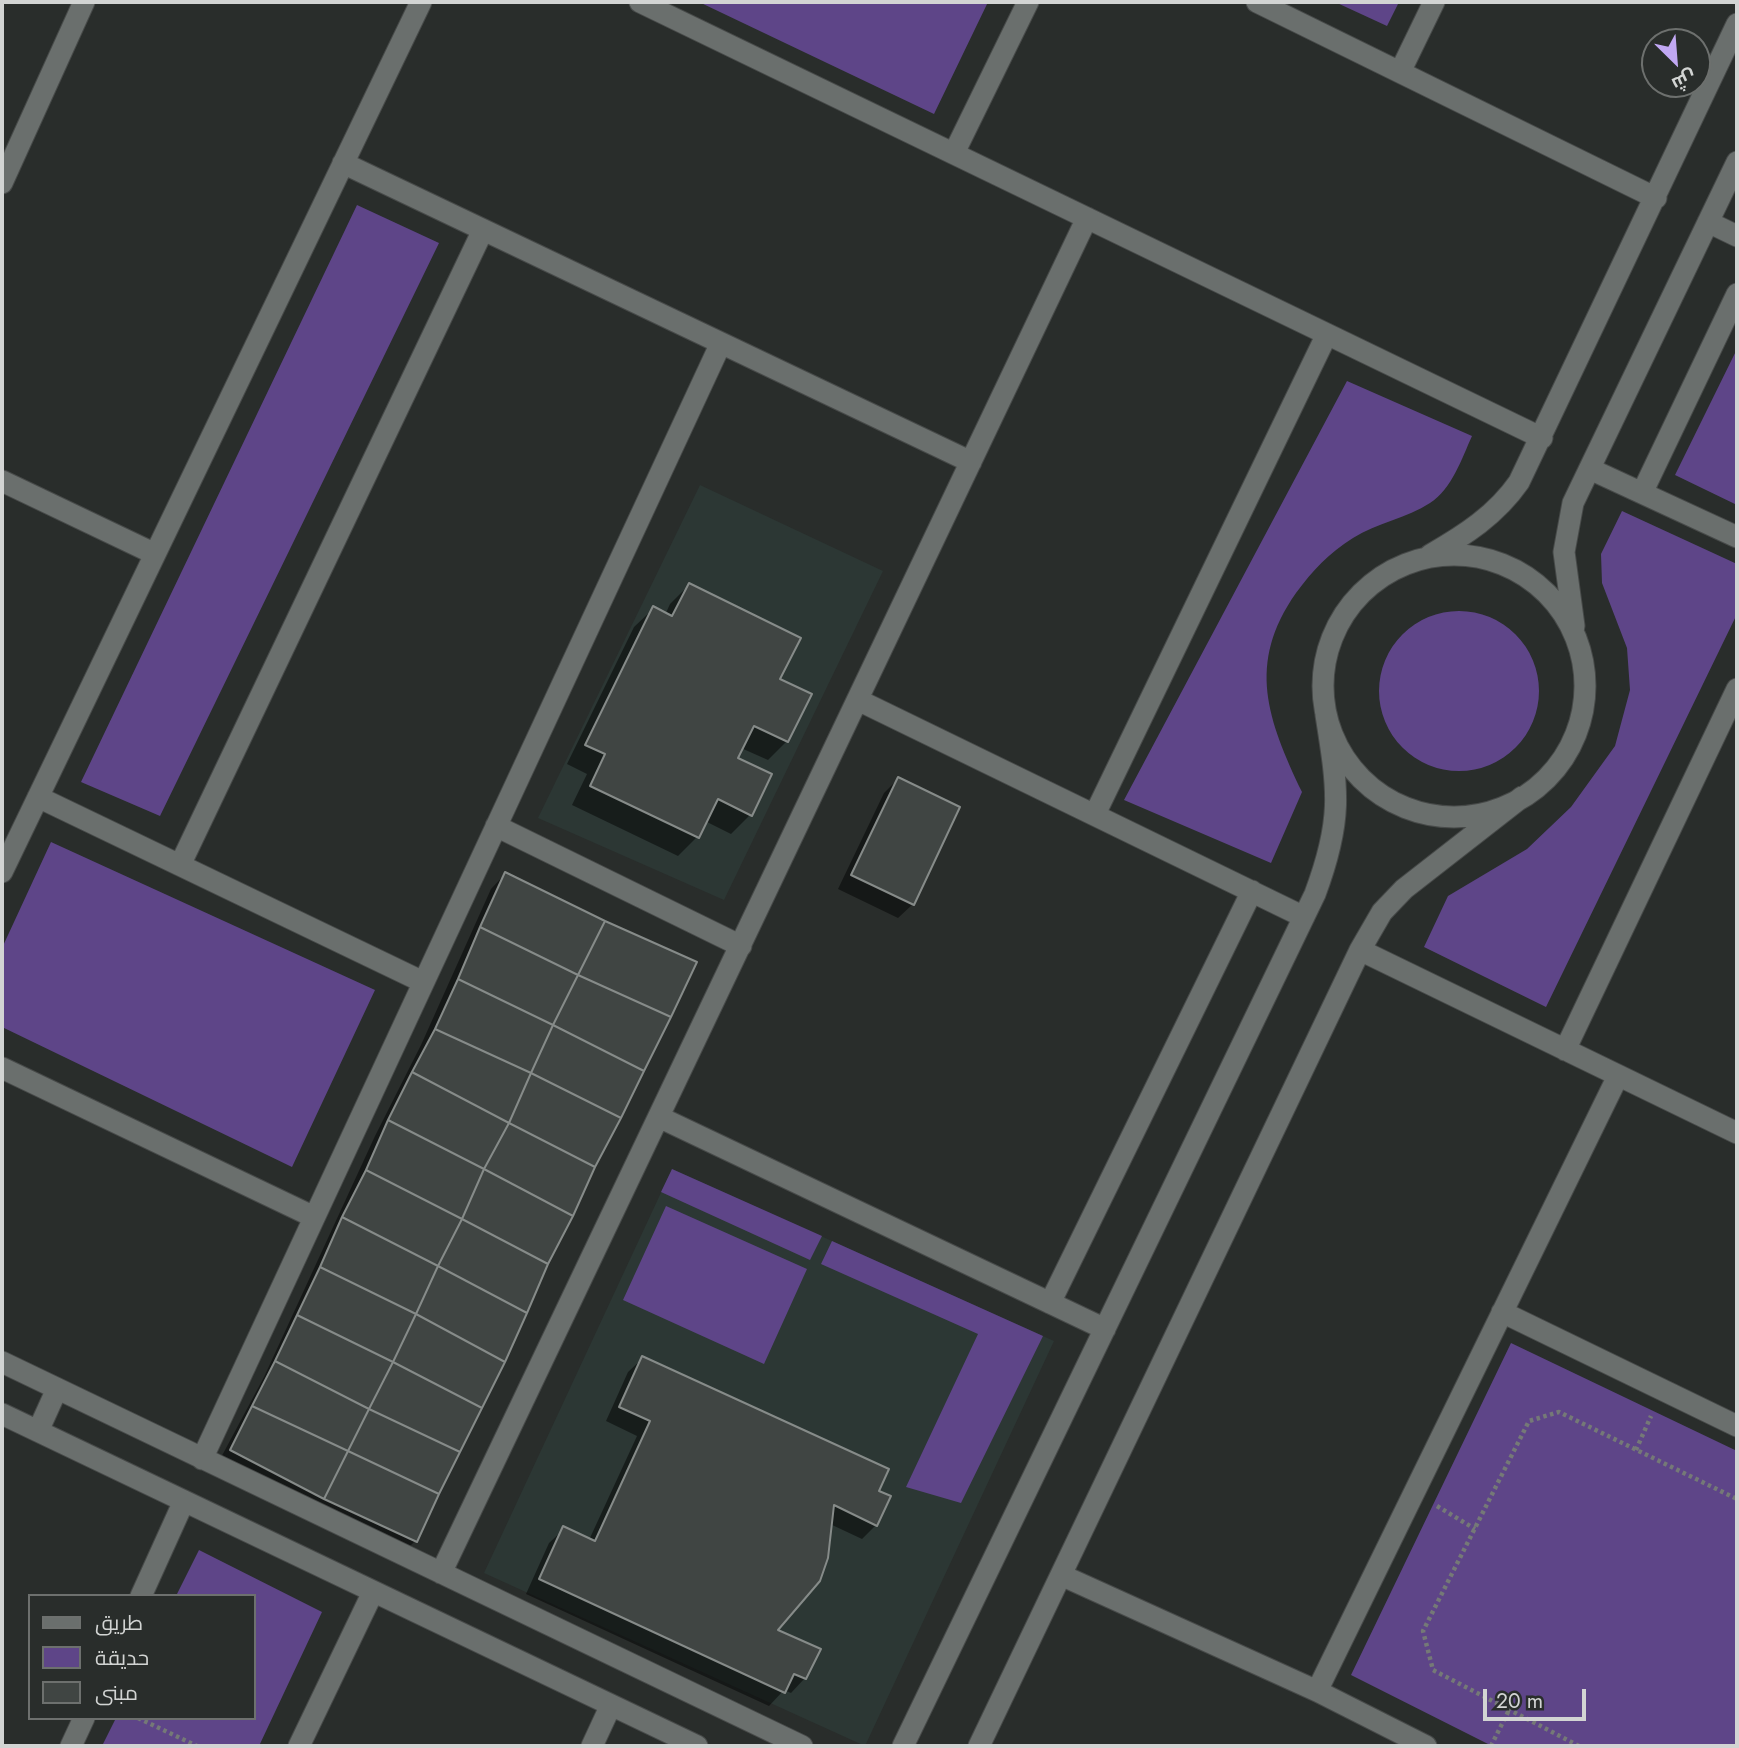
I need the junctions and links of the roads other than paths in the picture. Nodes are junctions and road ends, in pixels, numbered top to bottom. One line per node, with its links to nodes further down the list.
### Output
1 (84, 2): 12 (street)
2 (421, 2): 11 (street)
3 (640, 2): 9 (street)
4 (1028, 2): 9 (street)
5 (1257, 2): 8 (street)
6 (1434, 2): 8 (street)
7 (1737, 24): 13 (street)
8 (1400, 72): 13 (street)
9 (954, 153): 14 (street)
10 (1737, 162): 15 (street)
11 (343, 163): 16 (street); 27 (street)
12 (2, 183)
13 (1656, 198): 21 (street)
14 (1087, 218): 19 (street); 22 (street)
15 (1708, 222): 17 (street); 23 (street)
16 (483, 230): 20 (street); 37 (street)
17 (1737, 236)
18 (1737, 294): 25 (street)
19 (1327, 334): 21 (street); 35 (street)
20 (721, 343): 22 (street); 36 (street)
21 (1542, 438): 28 (street)
22 (971, 462): 31 (street)
23 (1590, 469): 25 (street); 29 (street)
24 (2, 481): 27 (street)
25 (1642, 493): 26 (street)
26 (1737, 537)
27 (155, 554): 33 (street)
28 (1423, 559): 29 (street); 32 (street)
29 (1576, 638): 34 (street)
30 (1737, 689): 44 (street)
31 (858, 700): 35 (street); 41 (street)
32 (1326, 715): 34 (street); 40 (street)
33 (38, 797): 37 (street); 38 (street)
34 (1522, 797): 42 (street)
35 (1095, 814): 39 (street)
36 (496, 826): 41 (street); 43 (street)
37 (180, 865): 43 (street)
38 (2, 872)
39 (1252, 891): 40 (street); 50 (street)
40 (1304, 917): 52 (street)
41 (741, 946): 47 (street)
42 (1360, 950): 44 (street); 61 (street)
43 (423, 982): 49 (street)
44 (1565, 1050): 46 (street)
45 (2, 1068): 49 (street)
46 (1618, 1076): 48 (street); 51 (street)
47 (659, 1117): 50 (street); 60 (street)
48 (1737, 1133)
49 (314, 1217): 58 (street)
50 (1050, 1303): 52 (street)
51 (1502, 1312): 56 (street); 64 (street)
52 (1105, 1329): 72 (street)
53 (2, 1363): 54 (street)
54 (57, 1389): 57 (street); 58 (street)
55 (2, 1414): 57 (street)
56 (1737, 1426)
57 (38, 1431): 59 (street)
58 (202, 1459): 60 (street)
59 (184, 1501): 62 (street); 63 (street)
60 (441, 1573): 71 (street)
61 (1060, 1575): 64 (street); 73 (street)
62 (373, 1592): 65 (street); 68 (street)
63 (142, 1594)
64 (1317, 1691): 74 (street)
65 (611, 1705): 69 (street); 70 (street)
66 (83, 1720): 67 (street)
67 (71, 1746)
68 (299, 1746)
69 (592, 1746)
70 (697, 1746)
71 (802, 1746)
72 (903, 1746)
73 (979, 1746)
74 (1426, 1746)

